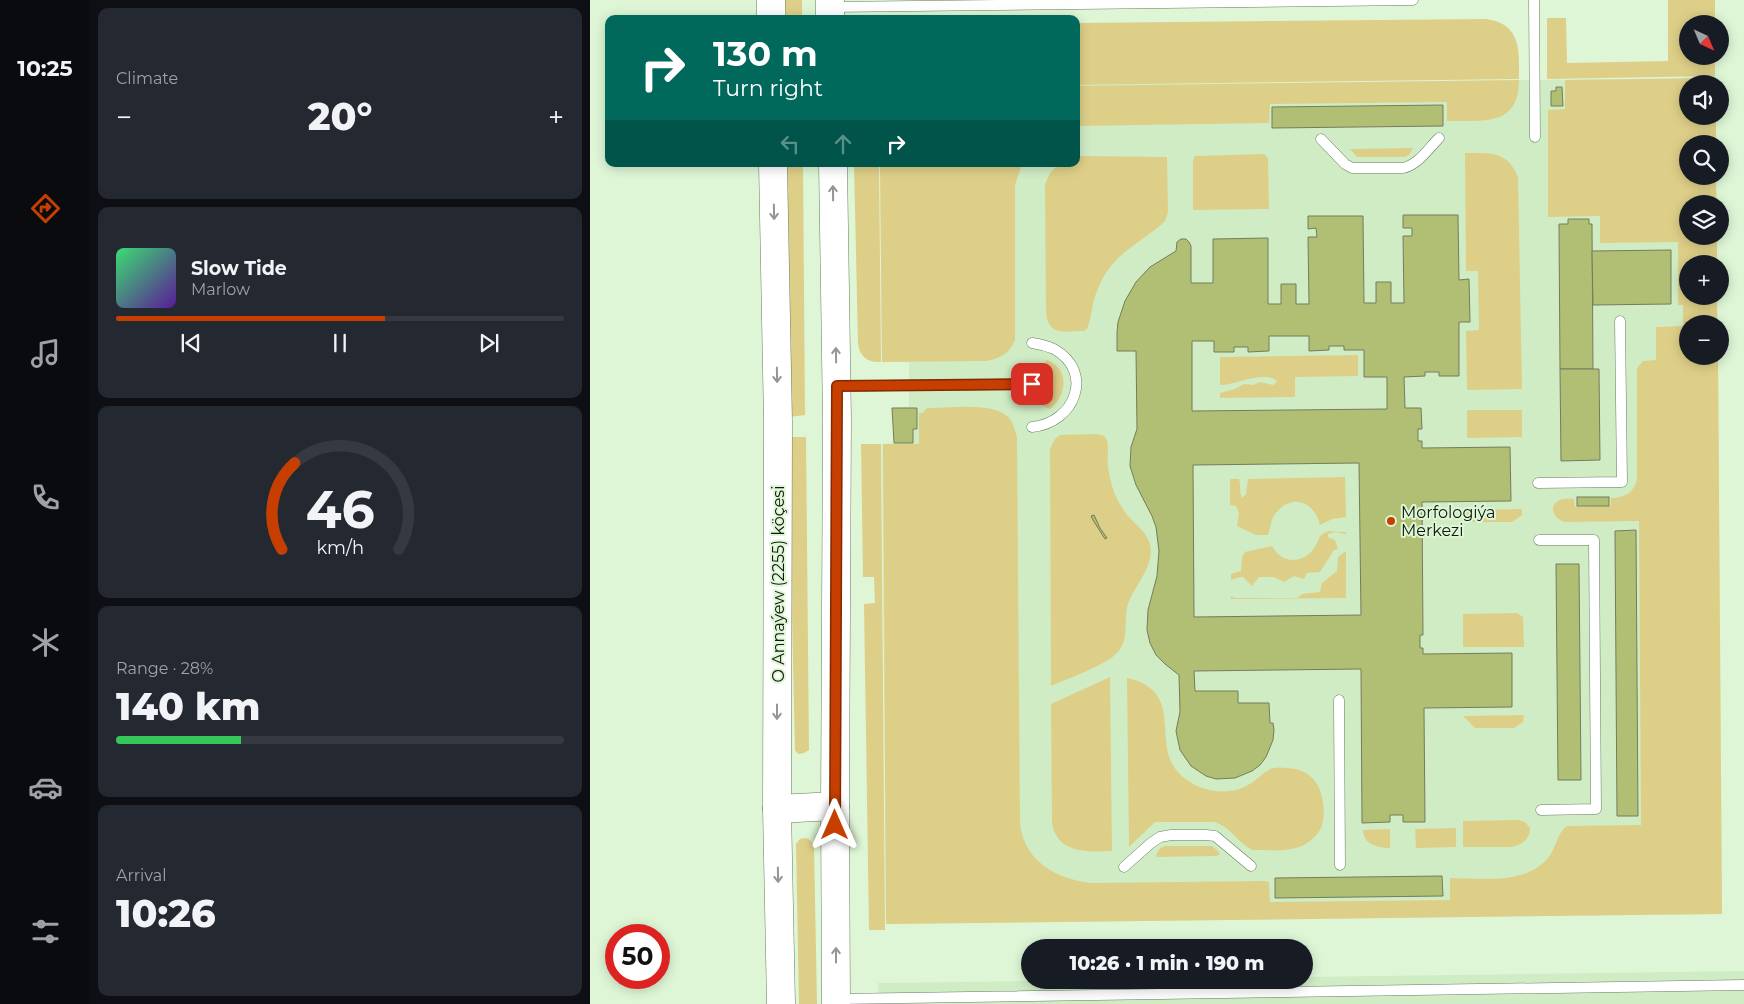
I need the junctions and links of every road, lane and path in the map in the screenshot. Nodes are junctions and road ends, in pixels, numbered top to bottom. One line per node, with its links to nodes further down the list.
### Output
1 (771, 0): 5 (main road)
2 (1412, 0): 4 (lane)
3 (1534, 0): 6 (lane)
4 (830, 9)
5 (771, 15)
6 (1535, 136)
7 (1439, 138): 8 (lane)
8 (1321, 139)
9 (773, 167): 20 (main road, O Annaýew (2255) köçesi, one-way to 20)
10 (833, 167): 14 (main road, one-way to 10)
11 (1620, 321): 16 (lane)
12 (1032, 343): 15 (lane)
13 (1032, 384): 14 (lane)
14 (837, 386): 19 (main road)
15 (1032, 427)
16 (1538, 483)
17 (1539, 540): 21 (lane)
18 (1339, 700): 22 (lane)
19 (835, 806): 20 (main road); 26 (main road, one-way to 19)
20 (777, 809): 27 (main road, O Annaýew (2255) köçesi, one-way to 27)
21 (1541, 810)
22 (1340, 865)
23 (1251, 866): 24 (lane)
24 (1124, 867)
25 (1744, 985): 26 (lane)
26 (836, 1002)
27 (781, 1004)

